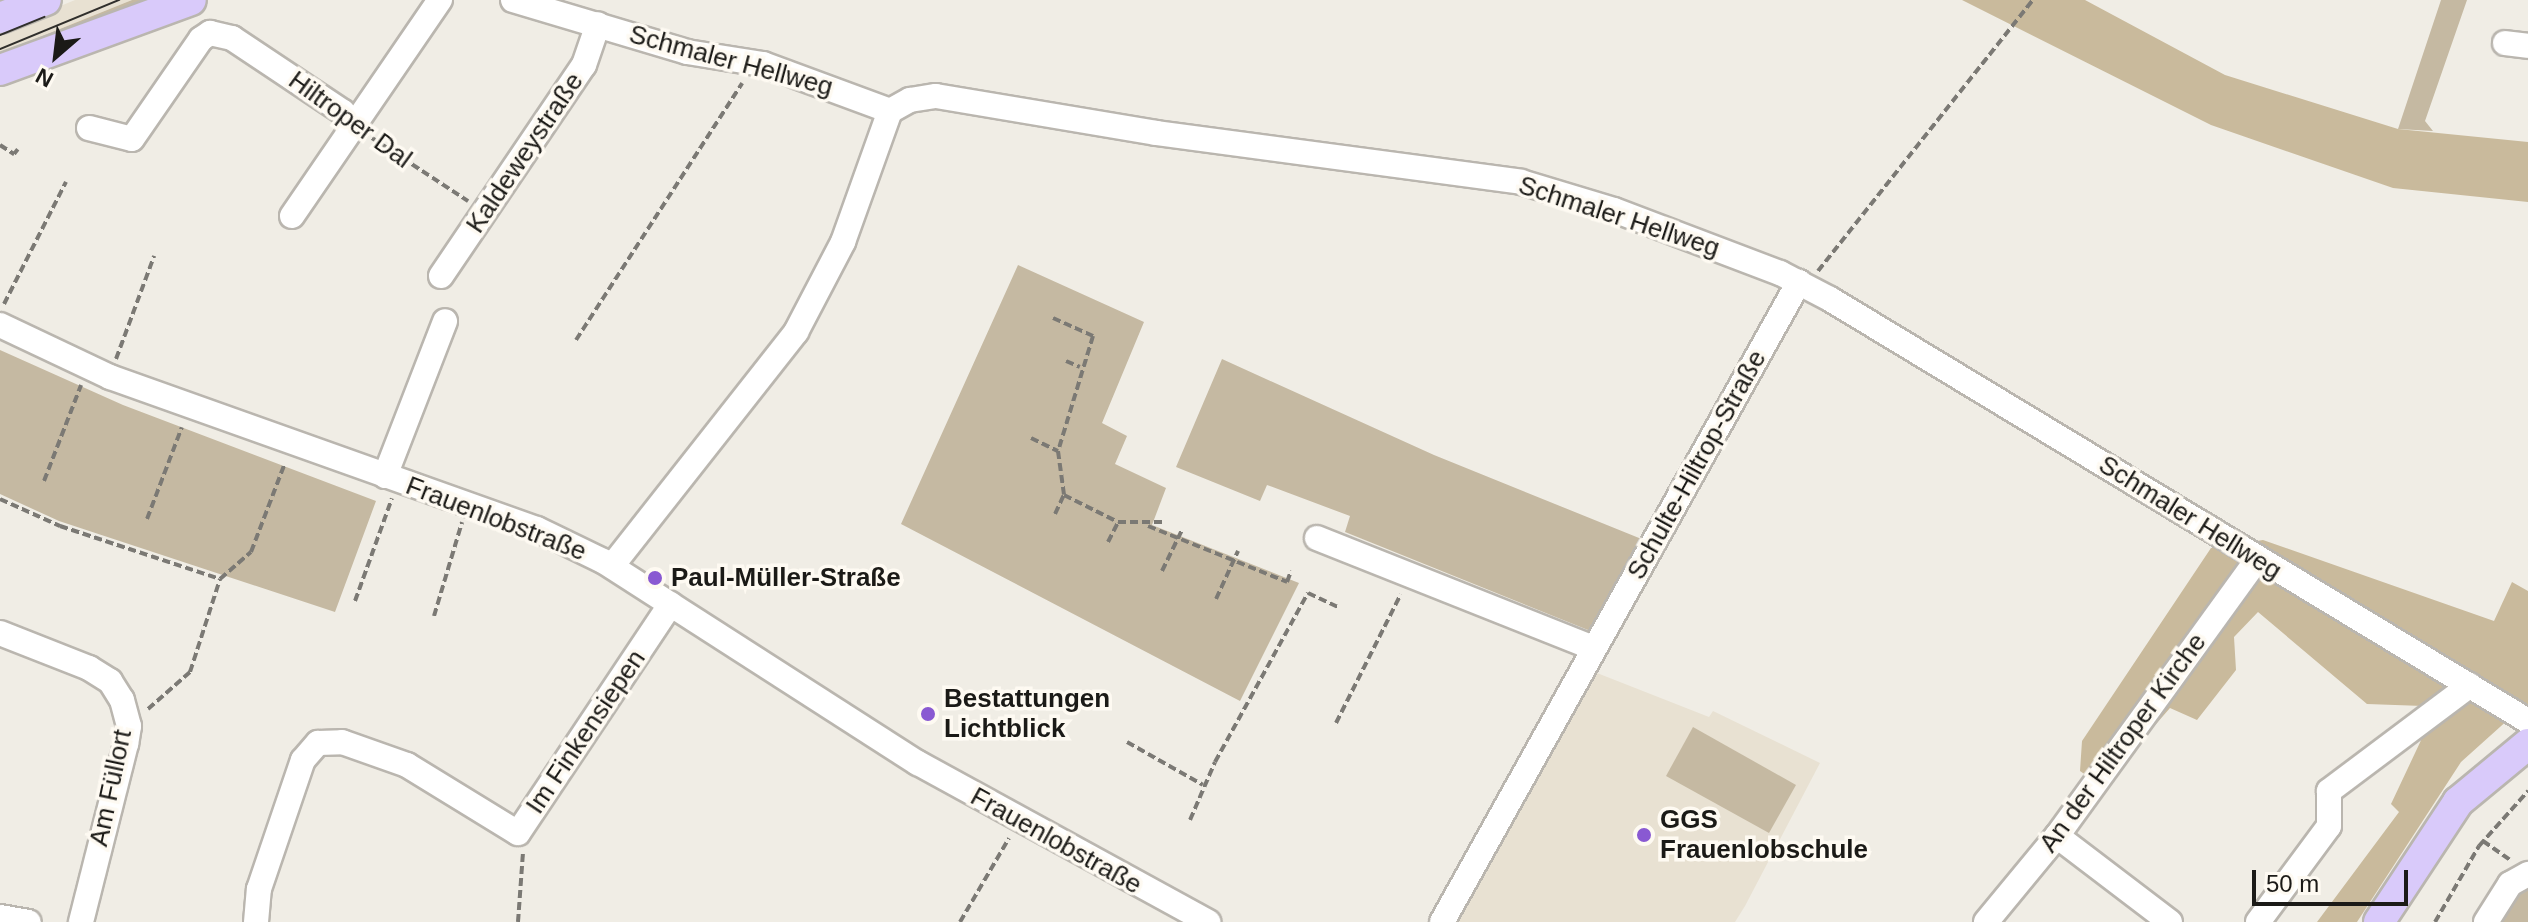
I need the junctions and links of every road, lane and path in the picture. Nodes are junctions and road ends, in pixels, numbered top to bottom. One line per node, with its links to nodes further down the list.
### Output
1 (46, 0): 6 (main road)
2 (191, 0): 9 (main road)
3 (440, 0): 12 (street)
4 (513, 0): 7 (street, Schmaler Hellweg)
5 (2033, 0): 20 (path)
6 (0, 17)
7 (598, 24): 8 (street, Schmaler Hellweg); 16 (street, Kaldeweystraße)
8 (743, 61): 10 (street, Schmaler Hellweg); 25 (path)
9 (0, 70)
10 (890, 111): 20 (street, Schmaler Hellweg); 50 (street)
11 (89, 128): 12 (street, Hiltroper Dal)
12 (356, 128): 16 (path, Hiltroper Dal); 17 (street)
13 (0, 145): 14 (path)
14 (18, 149)
15 (66, 182): 21 (path)
16 (487, 214): 19 (street, Kaldeweystraße)
17 (292, 216)
18 (154, 256): 28 (path)
19 (441, 276)
20 (1799, 282): 49 (street, Schmaler Hellweg); 61 (street, Schulte-Hiltrop-Straße)
21 (0, 312)
22 (1053, 318): 27 (path)
23 (445, 321): 33 (street)
24 (0, 325): 28 (street, Frauenlobstraße)
25 (576, 340)
26 (1066, 361): 27 (path)
27 (1080, 367): 32 (path)
28 (98, 372): 29 (street, Frauenlobstraße); 34 (path)
29 (190, 406): 31 (street, Frauenlobstraße); 39 (path)
30 (1031, 438): 32 (path)
31 (293, 442): 33 (street, Frauenlobstraße); 53 (path)
32 (1058, 451): 35 (path)
33 (392, 478): 37 (street, Frauenlobstraße); 56 (path)
34 (44, 481)
35 (1064, 495): 38 (path); 40 (path)
36 (0, 499): 53 (path)
37 (467, 505): 50 (street, Frauenlobstraße); 59 (path)
38 (1055, 514)
39 (147, 519)
40 (1118, 522): 42 (path); 46 (path)
41 (1163, 522): 42 (path)
42 (1146, 525): 44 (path)
43 (1182, 530): 44 (path)
44 (1178, 538): 48 (path); 51 (path)
45 (1317, 538): 61 (street)
46 (1108, 542)
47 (1238, 551): 48 (path)
48 (1234, 560): 52 (path); 55 (path)
49 (2256, 561): 62 (street, Schmaler Hellweg); 73 (street, An der Hiltroper Kirche)
50 (612, 566): 57 (street, Frauenlobstraße)
51 (1162, 571)
52 (1291, 571)
53 (220, 579): 65 (path)
54 (1402, 592): 64 (path)
55 (1216, 599)
56 (355, 601)
57 (671, 604): 71 (street, Frauenlobstraße); 72 (street, Im Finkensiepen)
58 (1338, 607): 68 (path)
59 (434, 616)
60 (0, 633): 65 (street, Am Füllort)
61 (1594, 648): 84 (street, Schulte-Hiltrop-Straße)
62 (2470, 685): 63 (street, Schmaler Hellweg); 87 (street)
63 (2528, 721)
64 (1336, 723)
65 (129, 726): 79 (street, Am Füllort)
66 (1127, 742): 68 (path)
67 (2528, 744): 88 (main road)
68 (1203, 785): 70 (path)
69 (2528, 791): 74 (path)
70 (1190, 820)
71 (1018, 822): 76 (street, Frauenlobstraße); 82 (path)
72 (518, 833): 80 (street, Im Finkensiepen); 81 (path)
73 (2057, 836): 85 (street, An der Hiltroper Kirche); 86 (street)
74 (2483, 841): 75 (path); 89 (path)
75 (2522, 869): 90 (street)
76 (1170, 914): 83 (street, Frauenlobstraße)
77 (0, 917): 78 (street)
78 (29, 922)
79 (81, 922)
80 (256, 922)
81 (518, 922)
82 (960, 922)
83 (1208, 922)
84 (1442, 922)
85 (1986, 922)
86 (2170, 922)
87 (2258, 922)
88 (2379, 922)
89 (2435, 922)
90 (2486, 922)

